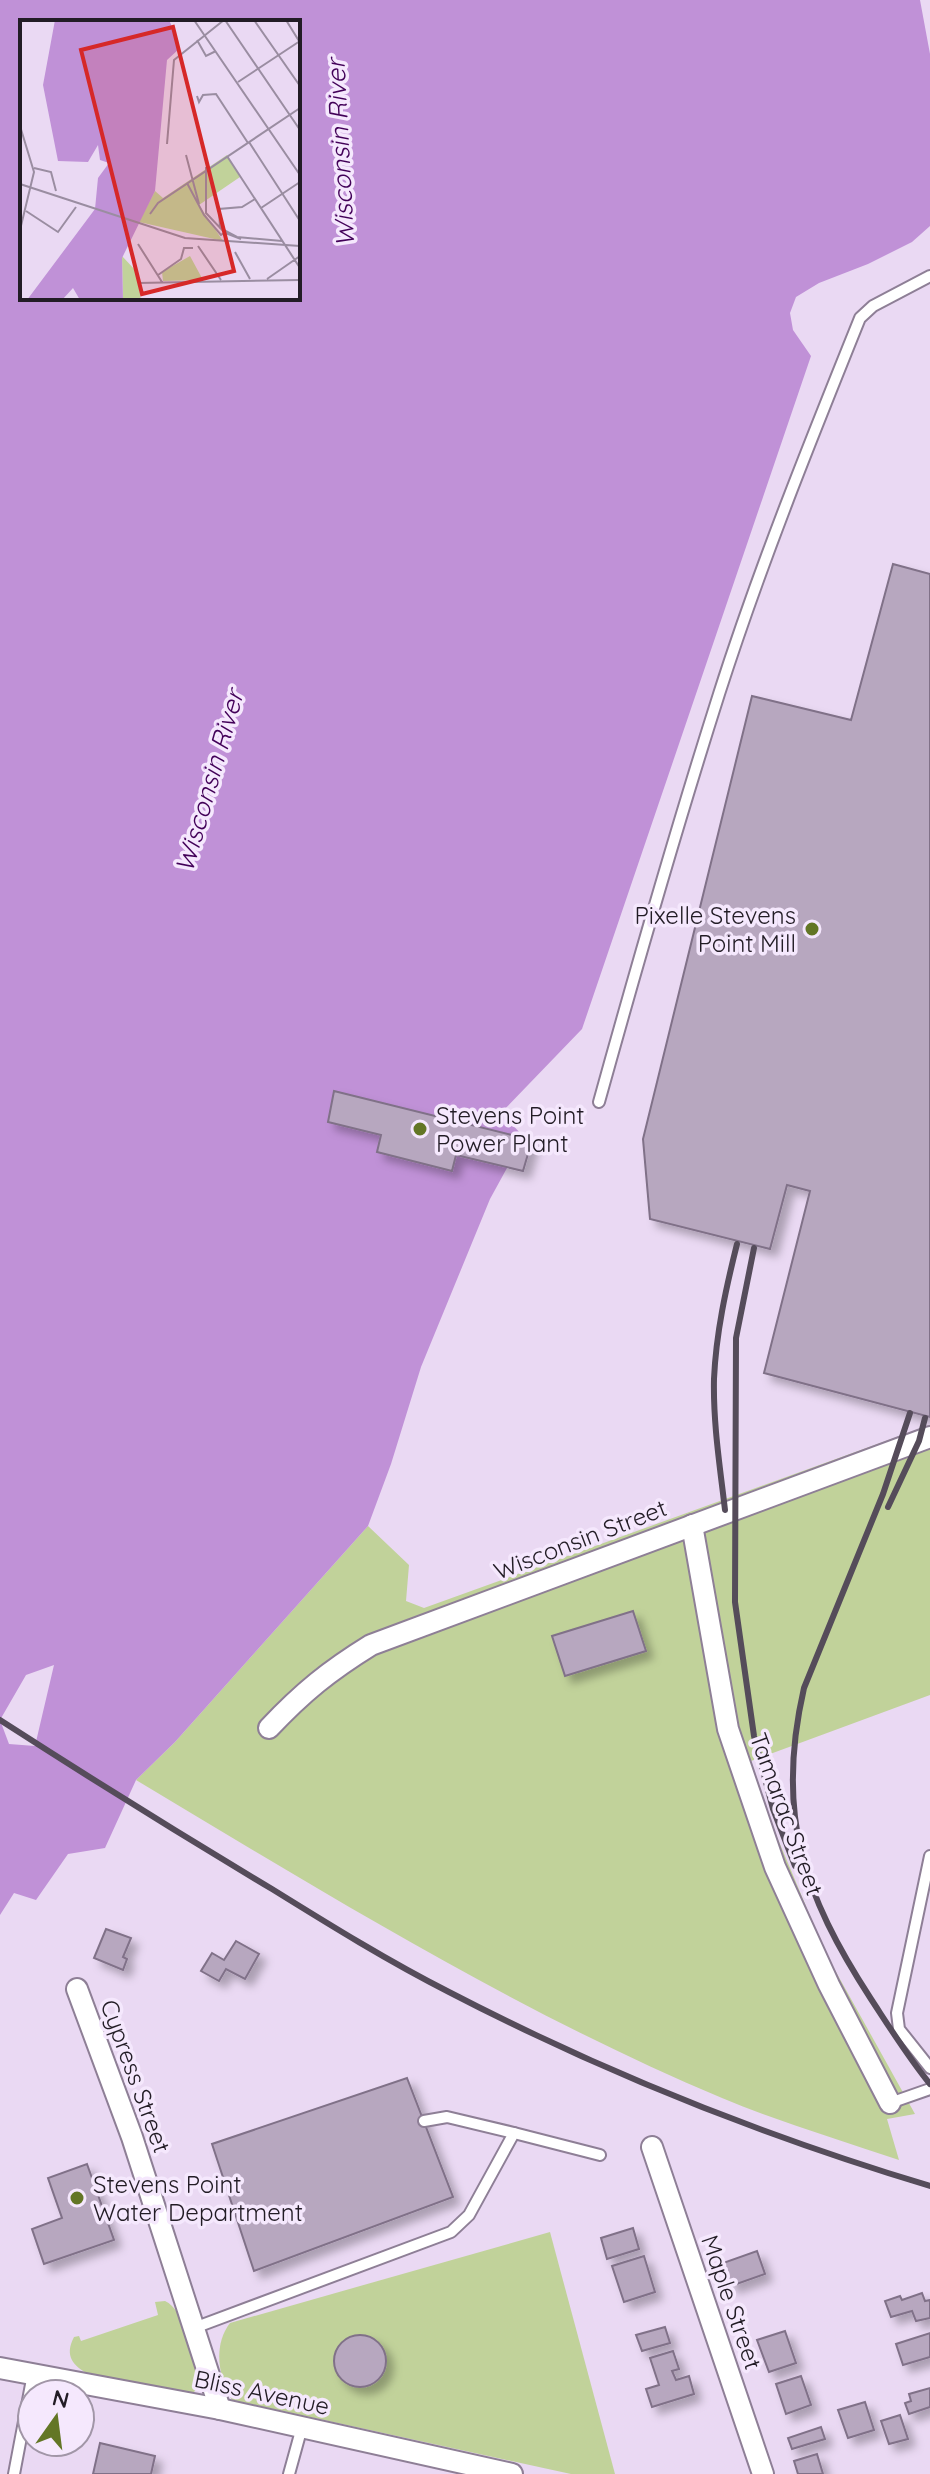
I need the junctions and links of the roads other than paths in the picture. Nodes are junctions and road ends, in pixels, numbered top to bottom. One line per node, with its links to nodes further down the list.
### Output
1 (930, 276): 2 (lane)
2 (599, 1102)
3 (930, 1437): 4 (street, Wisconsin Street)
4 (692, 1525): 5 (street, Wisconsin Street); 10 (street, Tamarac Street)
5 (269, 1728)
6 (930, 1856): 8 (lane)
7 (77, 1989): 15 (street, Cypress Street)
8 (930, 2068)
9 (930, 2089): 10 (lane)
10 (890, 2103)
11 (424, 2121): 12 (lane)
12 (514, 2133): 14 (lane); 15 (lane)
13 (652, 2147): 24 (street, Maple Street)
14 (600, 2155)
15 (194, 2328): 18 (street, Cypress Street)
16 (0, 2368): 17 (street, Bliss Avenue)
17 (33, 2374): 18 (street, Bliss Avenue); 21 (lane)
18 (220, 2409): 19 (street, Bliss Avenue)
19 (302, 2427): 20 (street, Bliss Avenue); 22 (lane)
20 (447, 2467): 23 (street, Bliss Avenue)
21 (14, 2474)
22 (289, 2474)
23 (512, 2474)
24 (763, 2474)

